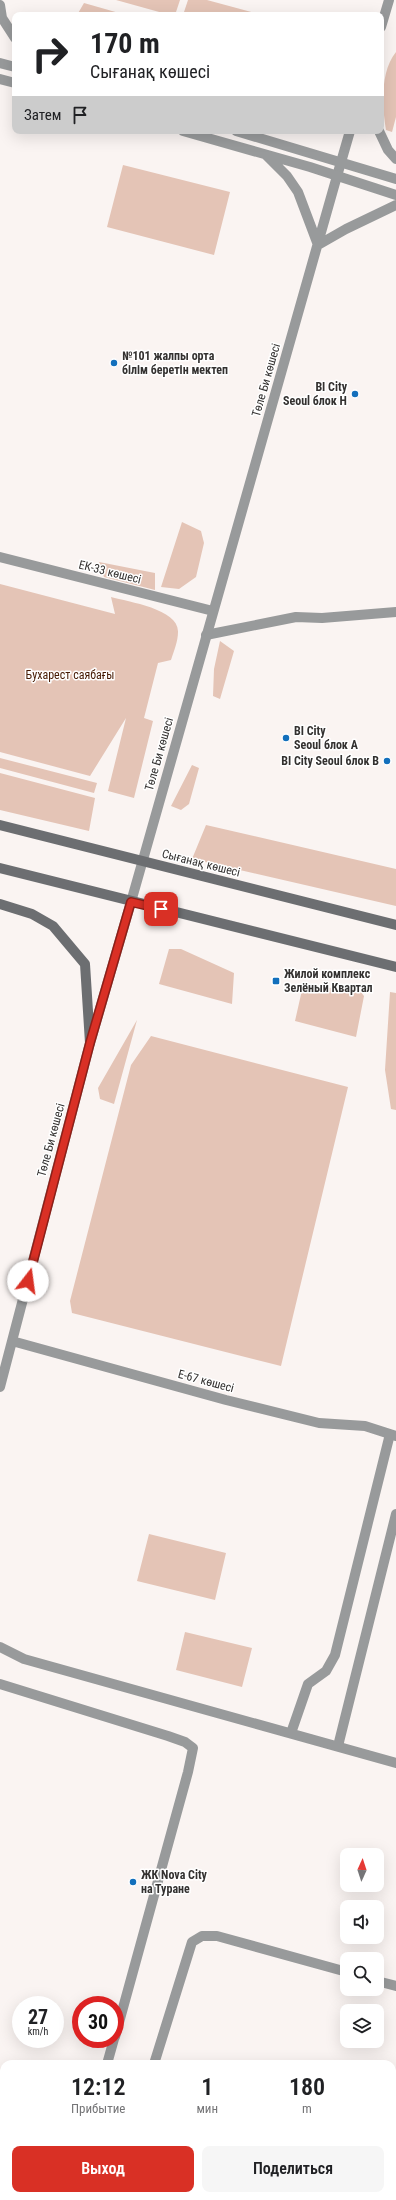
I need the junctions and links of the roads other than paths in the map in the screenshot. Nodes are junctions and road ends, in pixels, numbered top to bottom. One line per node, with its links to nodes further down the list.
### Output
1 (389, 0): 3 (street)
2 (0, 5): 4 (street)
3 (384, 17)
4 (12, 33)
5 (0, 63): 6 (street)
6 (12, 66)
7 (0, 79): 8 (street)
8 (12, 82)
9 (194, 134): 13 (street)
10 (246, 134): 15 (street)
11 (349, 134): 15 (street, Төле Би көшесі)
12 (381, 134): 14 (street)
13 (265, 154): 16 (street); 20 (street)
14 (396, 158)
15 (341, 162): 16 (street, Төле Би көшесі); 17 (street)
16 (337, 176): 18 (street); 20 (street, Төле Би көшесі)
17 (396, 179)
18 (396, 195)
19 (396, 205): 20 (street)
20 (318, 246): 22 (street, Төле Би көшесі)
21 (0, 557): 22 (street, ЕК-33 көшесі)
22 (213, 611): 24 (street, Төле Би көшесі)
23 (396, 612): 24 (street)
24 (206, 636): 26 (street, Төле Би көшесі)
25 (0, 825): 26 (main road, Сығанақ көшесі)
26 (142, 861): 28 (street, Төле Би көшесі); 30 (main road, Сығанақ көшесі)
27 (0, 868): 28 (main road)
28 (131, 902): 31 (main road); 32 (street, Төле Би көшесі)
29 (0, 904): 32 (main road)
30 (396, 925)
31 (396, 967)
32 (90, 1043): 33 (street, Төле Би көшесі)
33 (12, 1341): 34 (street, Төле Би көшесі); 35 (street, Е-67 көшесі)
34 (0, 1387)
35 (393, 1435): 39 (street)
36 (396, 1514): 40 (street)
37 (0, 1647): 39 (street)
38 (0, 1684): 45 (street)
39 (291, 1733): 40 (street)
40 (338, 1746): 41 (street)
41 (396, 1763)
42 (340, 1970): 48 (street)
43 (384, 1982): 44 (street)
44 (396, 1986)
45 (124, 2005)
46 (112, 2048): 47 (street)
47 (108, 2060)
48 (155, 2060)

